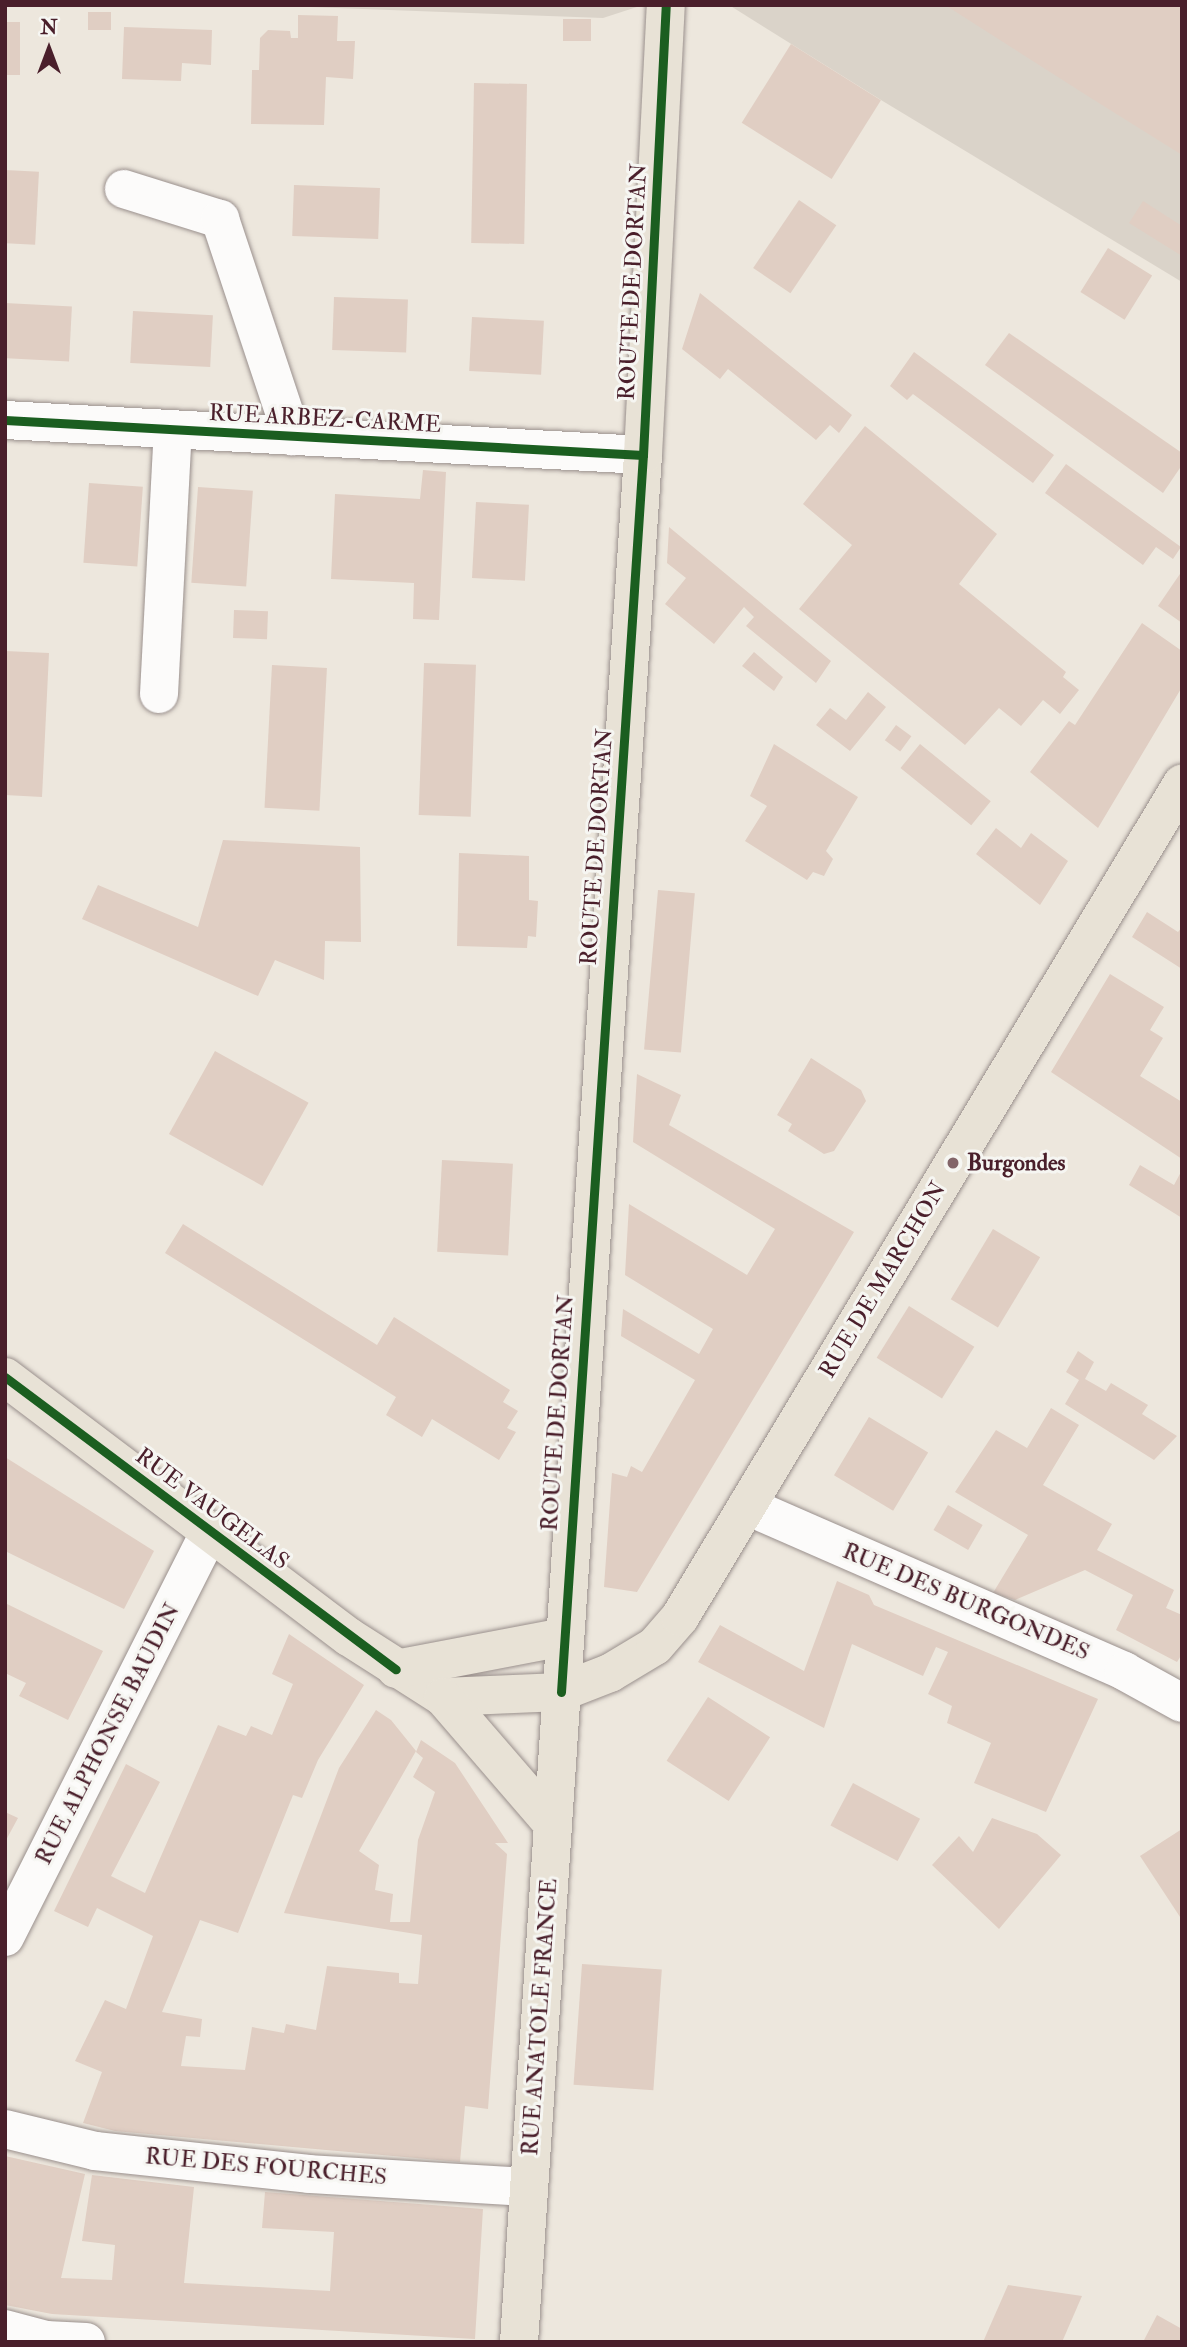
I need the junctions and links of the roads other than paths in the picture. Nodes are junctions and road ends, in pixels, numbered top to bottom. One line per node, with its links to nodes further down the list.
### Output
1 (666, 5): 6 (main road, ROUTE DE DORTAN)
2 (124, 189): 5 (street)
3 (5, 420): 4 (street, RUE ARBEZ-CARME)
4 (173, 430): 5 (street, RUE ARBEZ-CARME); 7 (street)
5 (292, 436): 6 (street, RUE ARBEZ-CARME)
6 (643, 455): 12 (main road, ROUTE DE DORTAN)
7 (159, 694)
8 (1182, 785): 10 (main road, RUE DE MARCHON)
9 (5, 1377): 11 (main road, RUE VAUGELAS)
10 (747, 1506): 14 (main road, RUE DE MARCHON); 16 (street, RUE DES BURGONDES)
11 (210, 1532): 13 (main road, RUE VAUGELAS); 18 (street, RUE ALPHONSE BAUDIN)
12 (563, 1637): 13 (main road); 14 (main road, ROUTE DE DORTAN)
13 (397, 1669): 15 (main road, RUE VAUGELAS)
14 (561, 1692): 15 (main road); 17 (main road, RUE ANATOLE FRANCE)
15 (443, 1697): 17 (main road, RUE VAUGELAS)
16 (1182, 1703)
17 (551, 1822): 20 (main road, RUE ANATOLE FRANCE)
18 (5, 1937)
19 (5, 2129): 20 (street, RUE DES FOURCHES)
20 (529, 2187): 23 (main road, RUE ANATOLE FRANCE)
21 (5, 2329): 22 (street)
22 (86, 2342)
23 (519, 2342)

